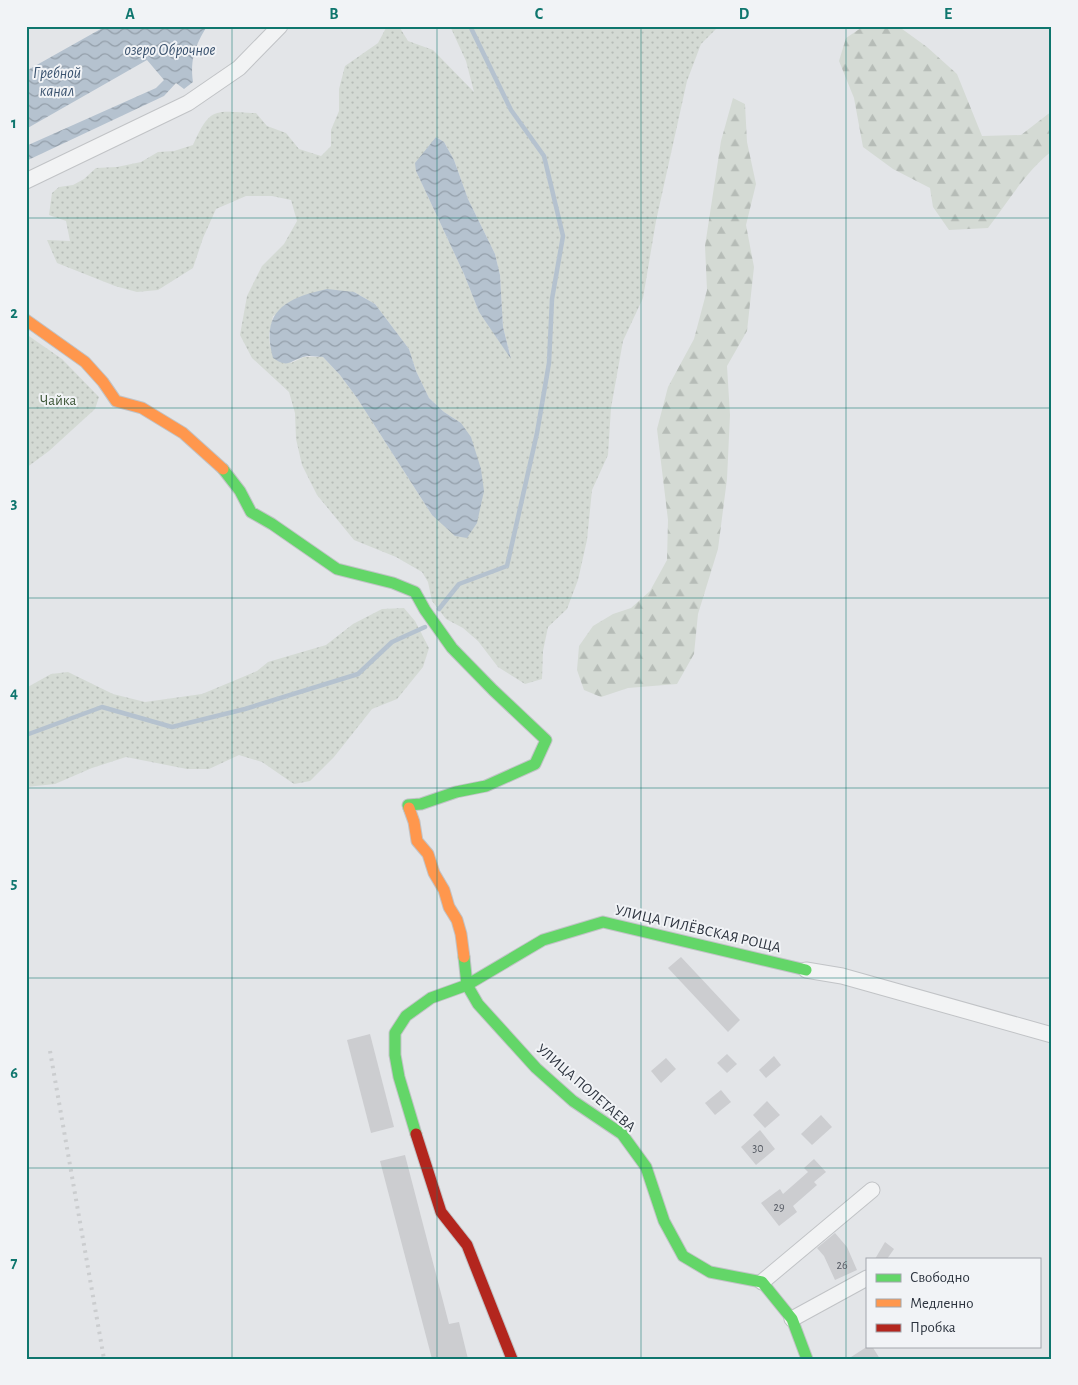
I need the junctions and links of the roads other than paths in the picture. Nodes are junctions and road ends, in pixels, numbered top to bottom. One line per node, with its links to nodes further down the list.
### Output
1 (280, 26): 2 (street)
2 (26, 181)
3 (26, 320): 5 (street)
4 (806, 970): 5 (street, УЛИЦА ГИЛЁВСКАЯ РОЩА); 6 (street)
5 (467, 985): 9 (street, УЛИЦА ПОЛЕТАЕВА); 11 (street, УЛИЦА ГИЛЁВСКАЯ РОЩА)
6 (1052, 1035)
7 (872, 1190): 9 (street)
8 (866, 1279): 10 (street)
9 (762, 1282): 10 (street)
10 (792, 1319): 12 (street)
11 (512, 1359)
12 (807, 1359)

